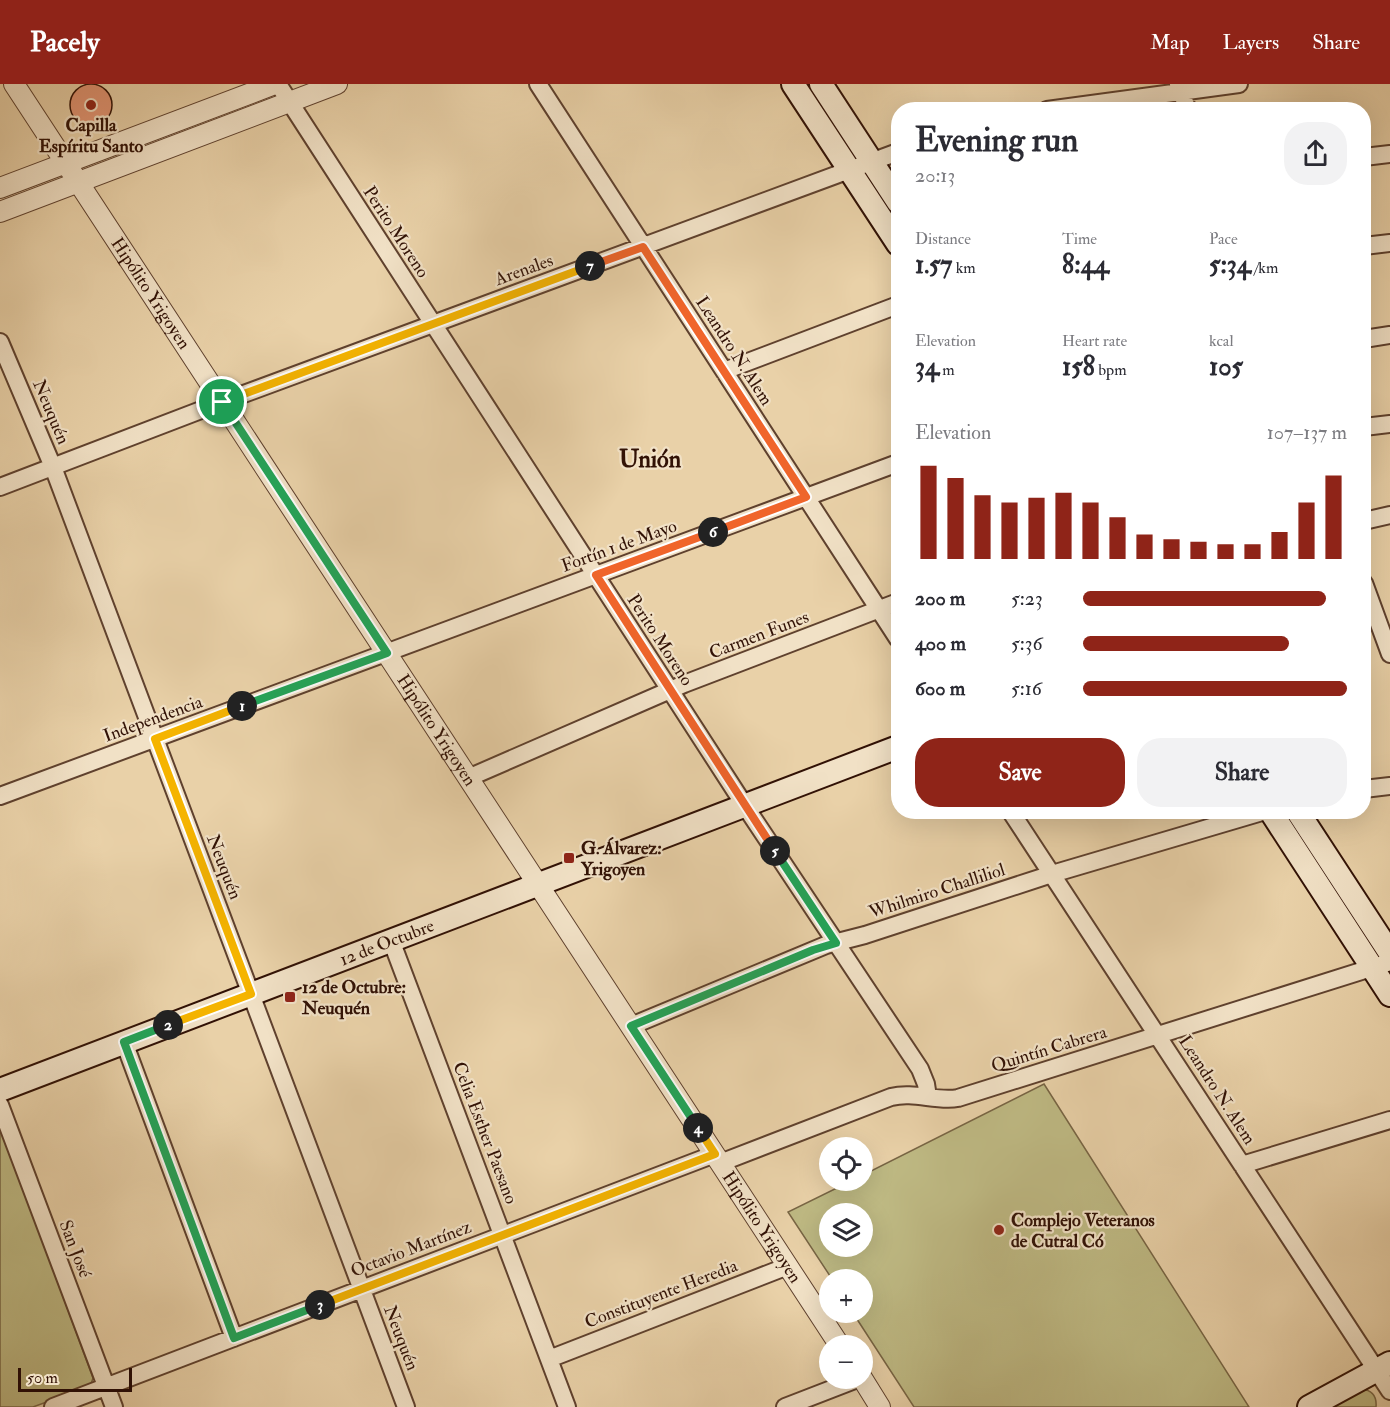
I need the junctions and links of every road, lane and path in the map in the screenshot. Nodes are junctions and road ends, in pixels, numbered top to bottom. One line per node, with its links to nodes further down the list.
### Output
1 (14, 84): 15 (street, Hipólito Yrigoyen)
2 (277, 84): 9 (street, Perito Moreno); 15 (street)
3 (338, 84): 9 (street)
4 (538, 84): 24 (street, Leandro N. Alem)
5 (793, 84): 16 (main road)
6 (821, 84): 14 (main road)
7 (1239, 84): 8 (street)
8 (1180, 88): 10 (street)
9 (290, 102): 17 (street); 26 (street, Perito Moreno)
10 (1095, 102)
11 (1390, 154): 13 (street)
12 (891, 155): 14 (street, Arenales)
13 (1371, 156)
14 (872, 162): 16 (street, Arenales); 19 (main road)
15 (66, 163): 17 (street, Hipólito Yrigoyen); 18 (street)
16 (849, 170): 21 (main road); 24 (street, Arenales)
17 (79, 183): 20 (street); 31 (street, Hipólito Yrigoyen)
18 (0, 188)
19 (891, 191)
20 (0, 212)
21 (891, 233)
22 (1390, 243): 23 (street)
23 (1371, 245)
24 (643, 247): 26 (street, Arenales); 30 (street, Leandro N. Alem)
25 (891, 308): 30 (street)
26 (433, 324): 31 (street, Arenales); 40 (street, Perito Moreno)
27 (1390, 335): 28 (street)
28 (1371, 338)
29 (0, 342): 35 (street, Neuquén)
30 (724, 371): 37 (street, Leandro N. Alem)
31 (222, 402): 35 (street, Arenales); 45 (street, Hipólito Yrigoyen)
32 (1390, 424): 33 (street)
33 (1371, 426)
34 (891, 466): 37 (street, Fortín 1 de Mayo)
35 (53, 467): 36 (street, Arenales); 48 (street, Neuquén)
36 (0, 487)
37 (806, 497): 40 (street, Fortín 1 de Mayo); 42 (street, Leandro N. Alem)
38 (1390, 515): 39 (street)
39 (1371, 519)
40 (596, 575): 45 (street, Fortín 1 de Mayo); 47 (street, Perito Moreno)
41 (891, 605): 42 (street, Carmen Funes)
42 (880, 609): 44 (street, Leandro N. Alem); 47 (street, Carmen Funes)
43 (1376, 609): 46 (street)
44 (891, 627)
45 (387, 653): 48 (street, Independencia); 50 (street, Hipólito Yrigoyen)
46 (1390, 654)
47 (670, 691): 50 (street, Carmen Funes); 54 (street, Perito Moreno)
48 (155, 739): 53 (street, Independencia); 65 (street, Neuquén)
49 (891, 750): 54 (main road, 12 de Octubre)
50 (468, 778): 60 (street, Hipólito Yrigoyen)
51 (1390, 786): 52 (street)
52 (1371, 788)
53 (0, 796)
54 (745, 806): 60 (main road, 12 de Octubre); 62 (street, Perito Moreno)
55 (1016, 819): 59 (street, Leandro N. Alem)
56 (1238, 819): 59 (street, Whilmiro Challiliol)
57 (1276, 819): 64 (main road)
58 (1303, 819): 63 (main road)
59 (1052, 874): 62 (street, Whilmiro Challiliol); 68 (street, Leandro N. Alem)
60 (538, 884): 61 (main road, 12 de Octubre); 67 (street, Hipólito Yrigoyen)
61 (391, 940): 65 (main road, 12 de Octubre); 76 (street, Celia Esther Paesano)
62 (836, 943): 67 (street, Whilmiro Challiliol); 71 (street, Perito Moreno)
63 (1390, 953)
64 (1381, 965): 66 (main road); 68 (street, Quintín Cabrera)
65 (251, 994): 69 (main road, 12 de Octubre); 78 (street, Neuquén)
66 (1390, 995)
67 (631, 1026): 74 (street, Hipólito Yrigoyen)
68 (1158, 1035): 71 (street, Quintín Cabrera); 75 (street, Leandro N. Alem)
69 (124, 1042): 70 (main road, 12 de Octubre); 80 (street)
70 (0, 1090)
71 (928, 1096): 74 (street, Quintín Cabrera)
72 (0, 1105): 83 (street, San José)
73 (1390, 1120): 75 (street)
74 (718, 1158): 76 (street, Octavio Martínez); 77 (street, Hipólito Yrigoyen)
75 (1242, 1165): 82 (street, Leandro N. Alem)
76 (502, 1235): 78 (street, Octavio Martínez); 81 (street, Celia Esther Paesano)
77 (788, 1266): 79 (street, Hipólito Yrigoyen); 81 (street, Constituyente Heredia)
78 (362, 1289): 80 (street, Octavio Martínez); 89 (street, Neuquén)
79 (833, 1335)
80 (234, 1338): 83 (street, Octavio Martínez)
81 (549, 1359): 90 (street, Celia Esther Paesano)
82 (1383, 1367): 86 (street, Leandro N. Alem); 93 (main road)
83 (106, 1387): 87 (street, Octavio Martínez); 88 (street, San José)
84 (832, 1389): 91 (street)
85 (868, 1389): 92 (street)
86 (1390, 1391)
87 (53, 1407)
88 (114, 1407)
89 (406, 1407)
90 (567, 1407)
91 (785, 1407)
92 (880, 1407)
93 (1309, 1407)

